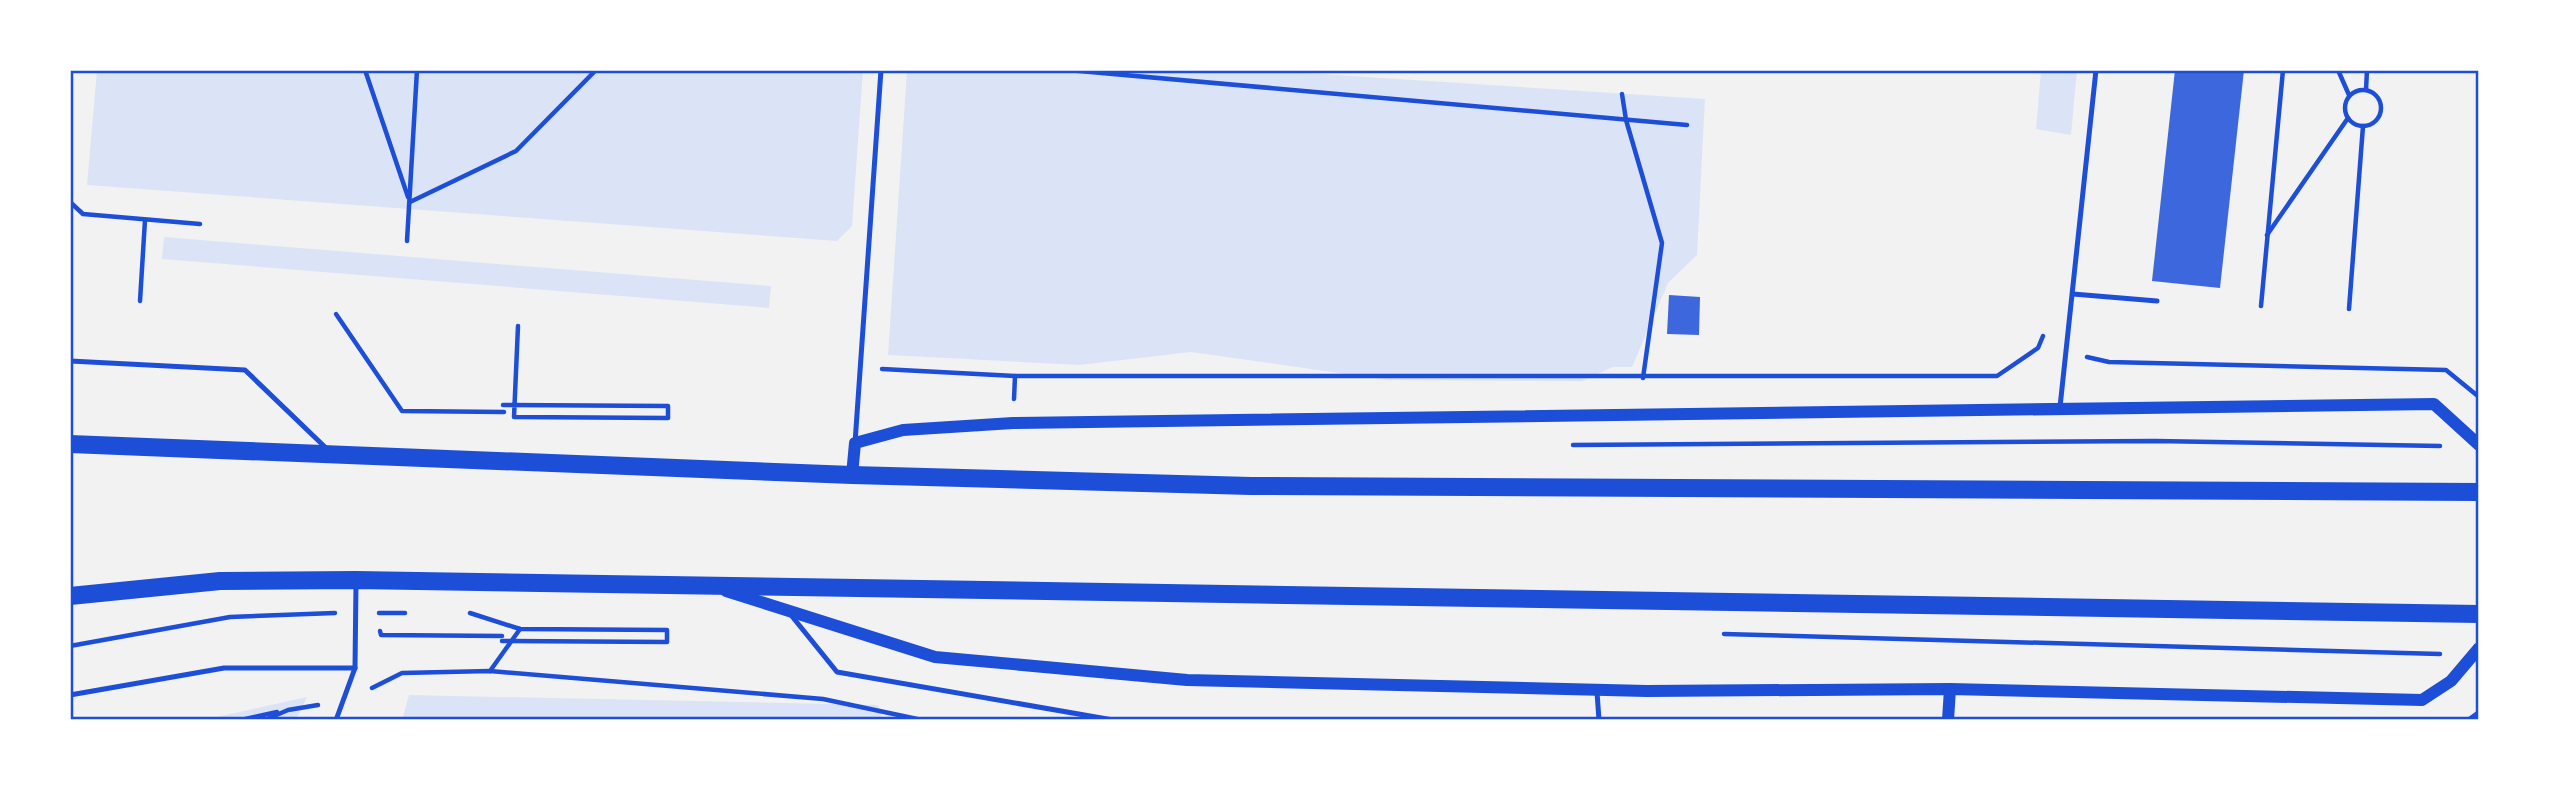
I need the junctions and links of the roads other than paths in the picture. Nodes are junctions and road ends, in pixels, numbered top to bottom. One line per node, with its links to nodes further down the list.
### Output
1 (881, 70): 7 (lane)
2 (2096, 70): 3 (lane)
3 (2073, 295): 4 (lane); 6 (lane)
4 (2157, 301)
5 (70, 361): 10 (lane)
6 (2060, 407): 7 (street); 9 (street)
7 (855, 443): 11 (street)
8 (70, 444): 10 (main road)
9 (2479, 445)
10 (333, 455): 11 (main road)
11 (852, 475): 12 (main road)
12 (2479, 492)
13 (356, 580): 14 (main road); 15 (main road); 19 (lane)
14 (712, 587): 16 (street); 17 (main road)
15 (70, 596)
16 (784, 608): 21 (street); 24 (lane)
17 (2479, 614)
18 (2479, 648): 20 (street)
19 (355, 668): 22 (lane); 23 (lane)
20 (1950, 689): 21 (street); 26 (street)
21 (1597, 690): 25 (lane)
22 (70, 695)
23 (336, 720)
24 (1113, 720)
25 (1599, 720)
26 (1948, 720)

